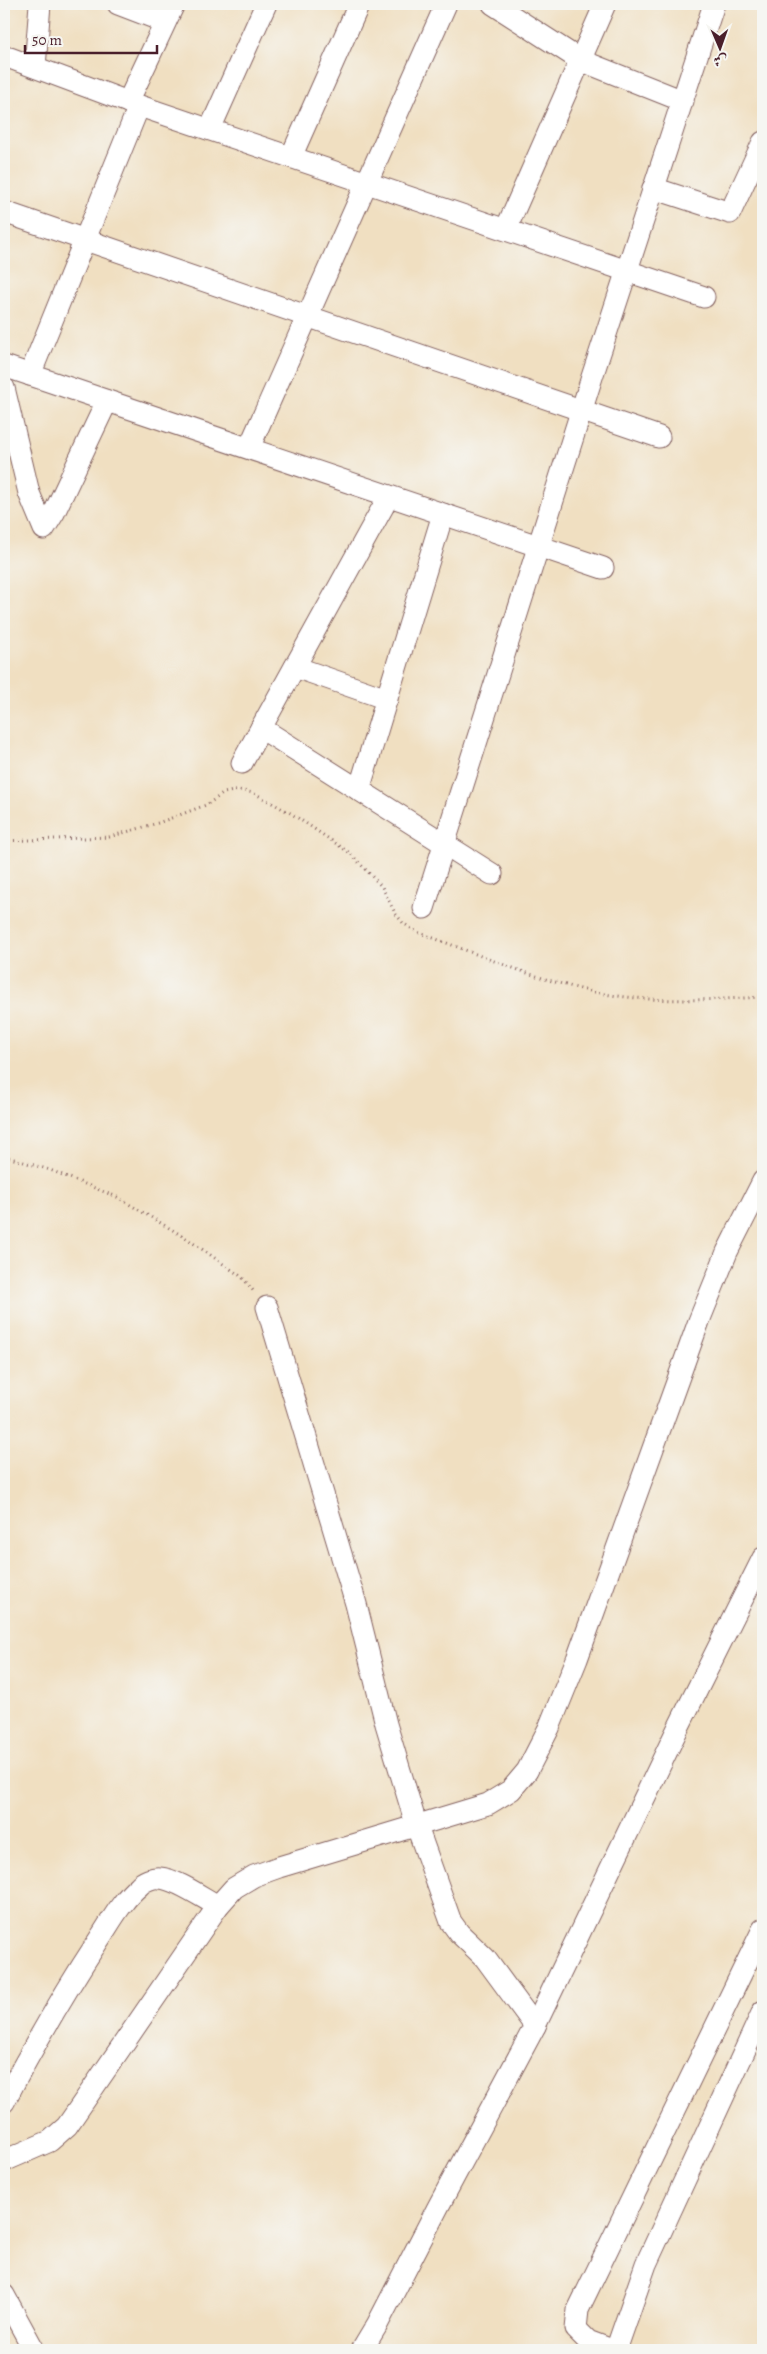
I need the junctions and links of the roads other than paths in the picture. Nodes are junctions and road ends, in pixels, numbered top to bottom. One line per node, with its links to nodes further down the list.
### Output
1 (40, 4): 12 (street)
2 (118, 4): 9 (street)
3 (266, 4): 15 (street)
4 (359, 4): 17 (street)
5 (446, 4): 18 (street)
6 (493, 4): 11 (street)
7 (605, 4): 11 (street)
8 (714, 4): 13 (street)
9 (169, 13): 14 (street)
10 (10, 58): 12 (street)
11 (580, 60): 13 (street); 21 (street)
12 (35, 67): 14 (street)
13 (683, 101): 19 (street)
14 (134, 104): 15 (street); 22 (street)
15 (210, 129): 17 (street)
16 (763, 142): 19 (street)
17 (291, 157): 18 (street)
18 (368, 183): 21 (street); 25 (street)
19 (653, 188): 23 (street)
20 (4, 212): 22 (street)
21 (506, 230): 23 (street)
22 (85, 240): 25 (street); 27 (street)
23 (627, 270): 24 (street); 30 (street)
24 (704, 296)
25 (308, 317): 30 (street); 32 (street)
26 (4, 366): 27 (street)
27 (30, 375): 29 (street)
28 (4, 388): 29 (street)
29 (108, 401): 32 (street)
30 (581, 411): 31 (street); 35 (street)
31 (659, 438)
32 (249, 448): 33 (street)
33 (389, 496): 34 (street); 37 (street)
34 (443, 514): 35 (street); 38 (street)
35 (538, 546): 36 (street); 42 (street)
36 (603, 568)
37 (294, 667): 38 (street); 39 (street)
38 (387, 699): 41 (street)
39 (261, 728): 40 (street); 41 (street)
40 (242, 763)
41 (359, 790): 42 (street)
42 (444, 844): 43 (street); 44 (street)
43 (492, 874)
44 (424, 908)
45 (763, 1181): 48 (street)
46 (267, 1307): 48 (street)
47 (763, 1558): 52 (street)
48 (416, 1824): 49 (street); 52 (street)
49 (218, 1906): 53 (street); 54 (street)
50 (763, 1929): 58 (street)
51 (763, 2012): 58 (street)
52 (535, 2026): 57 (street)
53 (4, 2102)
54 (4, 2160)
55 (4, 2295): 56 (street)
56 (34, 2350)
57 (362, 2350)
58 (614, 2350)

